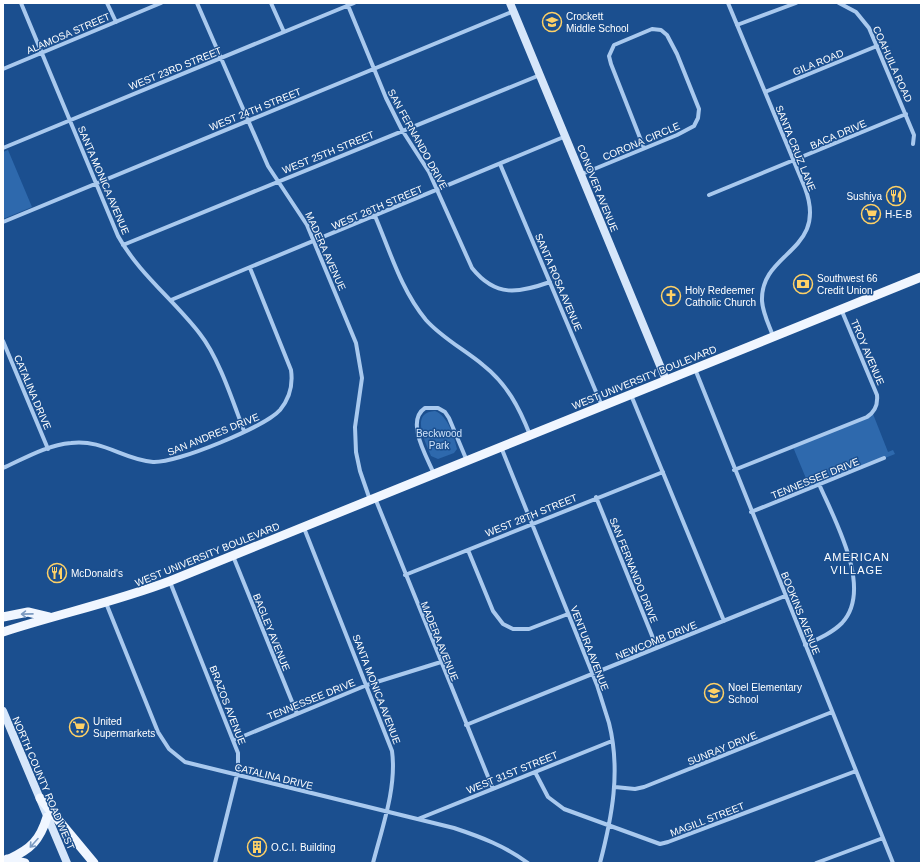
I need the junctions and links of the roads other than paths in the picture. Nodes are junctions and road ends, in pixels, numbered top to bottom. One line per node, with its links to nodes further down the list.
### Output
1 (21, 3): 16 (street, SANTA MONICA AVENUE)
2 (107, 3): 12 (street)
3 (161, 3): 12 (street, ALAMOSA STREET)
4 (197, 3): 17 (street, MADERA AVENUE)
5 (271, 3): 14 (street)
6 (354, 3): 10 (street, WEST 23RD STREET)
7 (728, 3): 13 (street, SANTA CRUZ LANE)
8 (796, 3): 13 (street)
9 (839, 3): 15 (street, COAHUILA ROAD)
10 (347, 4): 14 (street, WEST 23RD STREET); 19 (street, SAN FERNANDO DRIVE)
11 (512, 7): 19 (street, WEST 24TH STREET); 20 (street, CONOVER AVENUE)
12 (116, 22): 16 (street, ALAMOSA STREET)
13 (737, 25): 21 (street, SANTA CRUZ LANE)
14 (284, 32): 17 (street, WEST 23RD STREET)
15 (877, 46): 21 (street, GILA ROAD); 22 (street, COAHUILA ROAD)
16 (42, 53): 18 (street, ALAMOSA STREET); 23 (street, SANTA MONICA AVENUE)
17 (222, 58): 23 (street, WEST 23RD STREET); 24 (street, MADERA AVENUE)
18 (3, 69)
19 (374, 69): 24 (street, WEST 24TH STREET); 25 (street, SAN FERNANDO DRIVE)
20 (540, 75): 25 (street, WEST 25TH STREET); 26 (street, CONOVER AVENUE)
21 (765, 92): 30 (street, SANTA CRUZ LANE)
22 (906, 114): 27 (street, COAHUILA ROAD); 30 (street, BACA DRIVE)
23 (69, 121): 28 (street, WEST 23RD STREET); 34 (street, SANTA MONICA AVENUE)
24 (248, 121): 33 (street, MADERA AVENUE); 34 (street, WEST 24TH STREET)
25 (402, 130): 33 (street, WEST 25TH STREET); 35 (street, SAN FERNANDO DRIVE)
26 (566, 136): 31 (street, WEST 26TH STREET); 32 (street, CONOVER AVENUE)
27 (913, 144)
28 (3, 148)
29 (644, 148): 29 (street, CORONA CIRCLE); 32 (street, CORONA CIRCLE)
30 (793, 161): 36 (street, BACA DRIVE); 46 (street, SANTA CRUZ LANE)
31 (500, 164): 35 (street, WEST 26TH STREET); 43 (street, SANTA ROSA AVENUE)
32 (582, 174): 49 (street, CONOVER AVENUE)
33 (278, 181): 39 (street, MADERA AVENUE); 40 (street, WEST 25TH STREET)
34 (95, 184): 38 (street, WEST 24TH STREET); 40 (street, SANTA MONICA AVENUE)
35 (438, 190): 37 (street, WEST 26TH STREET); 43 (street, SAN FERNANDO DRIVE)
36 (709, 195)
37 (375, 216): 39 (street, WEST 26TH STREET); 53 (street)
38 (3, 222)
39 (315, 242): 41 (street, WEST 26TH STREET); 64 (street, MADERA AVENUE)
40 (123, 245): 44 (street, SANTA MONICA AVENUE)
41 (250, 268): 44 (street, WEST 26TH STREET); 52 (street, SAN ANDRES DRIVE)
42 (921, 278): 45 (main road, WEST UNIVERSITY BOULEVARD)
43 (550, 282): 51 (street, SANTA ROSA AVENUE)
44 (171, 300): 52 (street, SANTA MONICA AVENUE)
45 (841, 309): 46 (main road, WEST UNIVERSITY BOULEVARD); 59 (street, TROY AVENUE)
46 (773, 336): 48 (main road, WEST UNIVERSITY BOULEVARD)
47 (3, 341): 55 (street, CATALINA DRIVE)
48 (695, 369): 49 (main road, WEST UNIVERSITY BOULEVARD); 59 (street, BOOKINS AVENUE)
49 (666, 380): 50 (main road, WEST UNIVERSITY BOULEVARD)
50 (631, 394): 51 (main road, WEST UNIVERSITY BOULEVARD); 60 (street)
51 (602, 406): 53 (main road, WEST UNIVERSITY BOULEVARD)
52 (244, 431): 55 (street, SAN ANDRES DRIVE)
53 (530, 435): 54 (main road, WEST UNIVERSITY BOULEVARD)
54 (501, 447): 57 (main road, WEST UNIVERSITY BOULEVARD); 66 (street, VENTURA AVENUE)
55 (48, 449): 58 (street, SAN ANDRES DRIVE)
56 (884, 458): 62 (street, TENNESSEE DRIVE)
57 (467, 461): 61 (main road, WEST UNIVERSITY BOULEVARD); 61 (street)
58 (3, 468)
59 (734, 470): 65 (street, BOOKINS AVENUE)
60 (663, 472): 63 (street, WEST 28TH STREET); 77 (street)
61 (434, 474): 64 (main road, WEST UNIVERSITY BOULEVARD)
62 (819, 484): 65 (street, TENNESSEE DRIVE); 79 (street)
63 (596, 497): 66 (street, WEST 28TH STREET); 80 (street, SAN FERNANDO DRIVE)
64 (373, 499): 67 (main road, WEST UNIVERSITY BOULEVARD); 70 (street, MADERA AVENUE)
65 (751, 512): 72 (street, BOOKINS AVENUE)
66 (531, 524): 68 (street, WEST 28TH STREET); 74 (street, VENTURA AVENUE)
67 (304, 527): 69 (main road, WEST UNIVERSITY BOULEVARD); 83 (street, SANTA MONICA AVENUE)
68 (468, 550): 70 (street, WEST 28TH STREET); 74 (street)
69 (233, 556): 71 (main road, WEST UNIVERSITY BOULEVARD); 86 (street, BAGLEY AVENUE)
70 (405, 575): 81 (street, MADERA AVENUE)
71 (170, 581): 73 (main road, WEST UNIVERSITY BOULEVARD); 88 (street, BRAZOS AVENUE)
72 (785, 596): 77 (street, NEWCOMB DRIVE); 79 (street, BOOKINS AVENUE)
73 (106, 603): 76 (main road, WEST UNIVERSITY BOULEVARD); 92 (street, CATALINA DRIVE)
74 (568, 614): 82 (street, VENTURA AVENUE)
75 (3, 617): 76 (main road, one-way to 75)
76 (50, 618): 78 (main road, WEST UNIVERSITY BOULEVARD)
77 (724, 621): 80 (street, NEWCOMB DRIVE)
78 (3, 632)
79 (805, 645): 85 (street, BOOKINS AVENUE)
80 (657, 648): 82 (street, NEWCOMB DRIVE)
81 (441, 662): 83 (street, TENNESSEE DRIVE); 87 (street, MADERA AVENUE)
82 (592, 674): 87 (street, NEWCOMB DRIVE); 89 (street, VENTURA AVENUE)
83 (367, 685): 86 (street, TENNESSEE DRIVE); 96 (street, SANTA MONICA AVENUE)
84 (3, 711): 95 (street, NORTH COUNTY ROAD WEST)
85 (832, 712): 90 (street, BOOKINS AVENUE); 93 (street, SUNRAY DRIVE)
86 (297, 714): 88 (street, TENNESSEE DRIVE)
87 (466, 725): 94 (street, MADERA AVENUE)
88 (234, 740): 92 (street, BRAZOS AVENUE)
89 (612, 741): 91 (street, WEST 31ST STREET); 93 (street, VENTURA AVENUE)
90 (856, 771): 99 (street, MAGILL STREET); 100 (street, BOOKINS AVENUE)
91 (535, 772): 94 (street, WEST 31ST STREET); 99 (street, MAGILL STREET)
92 (237, 776): 96 (street, CATALINA DRIVE); 105 (street, BRAZOS AVENUE)
93 (615, 787): 99 (street, VENTURA AVENUE)
94 (493, 789): 98 (street, WEST 31ST STREET)
95 (40, 798): 97 (street, NORTH COUNTY ROAD WEST); 104 (main road)
96 (386, 812): 98 (street, CATALINA DRIVE); 106 (street, SANTA MONICA AVENUE)
97 (47, 817): 101 (main road, one-way to 101); 103 (street, NORTH COUNTY ROAD WEST)
98 (417, 819): 107 (street, CATALINA DRIVE)
99 (609, 826): 108 (street, VENTURA AVENUE)
100 (883, 838): 109 (street); 110 (street, BOOKINS AVENUE)
101 (6, 858): 102 (main road)
102 (25, 863)
103 (67, 863)
104 (94, 863)
105 (215, 863)
106 (373, 863)
107 (528, 863)
108 (600, 863)
109 (816, 863)
110 (893, 863)

